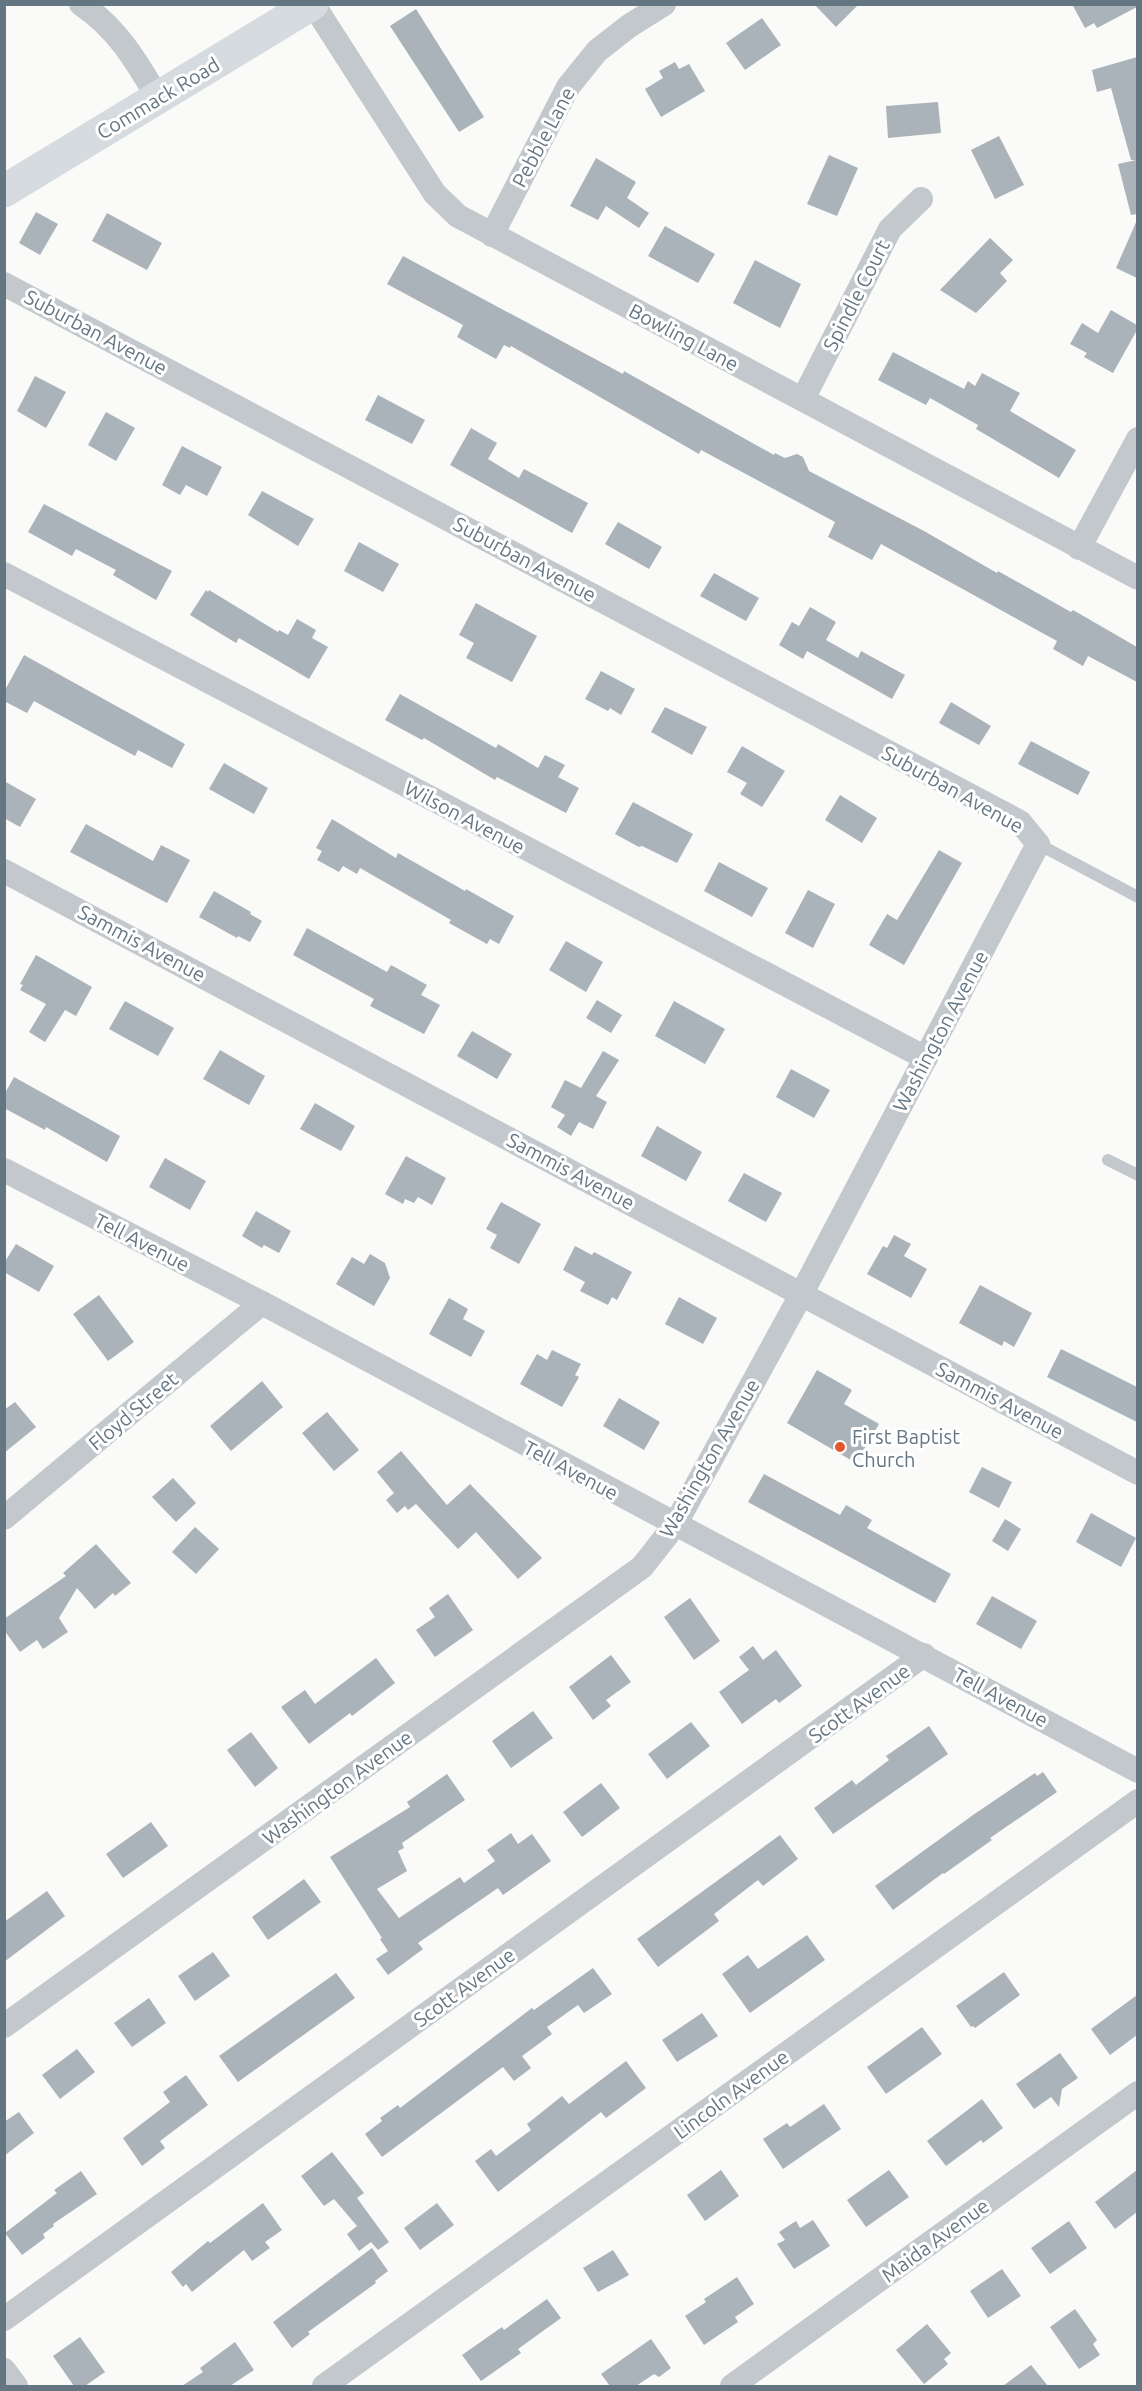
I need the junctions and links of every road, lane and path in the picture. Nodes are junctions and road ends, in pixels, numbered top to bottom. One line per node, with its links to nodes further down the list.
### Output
1 (81, 4): 4 (street)
2 (312, 4): 4 (main road, Commack Road); 7 (street, Bowling Lane)
3 (664, 4): 7 (street, Pebble Lane)
4 (158, 98): 5 (main road, Commack Road)
5 (4, 191)
6 (921, 199): 9 (street, Spindle Court)
7 (492, 235): 9 (street, Bowling Lane)
8 (4, 284): 14 (street, Suburban Avenue)
9 (803, 399): 11 (street, Bowling Lane)
10 (1137, 439): 11 (street)
11 (1079, 548): 13 (street, Bowling Lane)
12 (4, 574): 17 (street, Wilson Avenue)
13 (1137, 578)
14 (1038, 844): 16 (lane); 17 (street, Washington Avenue)
15 (4, 870): 21 (street, Sammis Avenue)
16 (1137, 897)
17 (926, 1058): 21 (street, Washington Avenue)
18 (1108, 1160): 20 (lane)
19 (6, 1174): 22 (street, Tell Avenue)
20 (1137, 1175)
21 (801, 1293): 23 (street, Sammis Avenue); 25 (street, Washington Avenue)
22 (262, 1303): 24 (street, Floyd Street); 25 (street, Tell Avenue)
23 (1137, 1473)
24 (4, 1518)
25 (675, 1525): 26 (street, Tell Avenue); 29 (street, Washington Avenue)
26 (924, 1656): 27 (street, Tell Avenue); 31 (street, Scott Avenue)
27 (1137, 1771)
28 (1137, 1801): 34 (street, Lincoln Avenue)
29 (4, 2026)
30 (1137, 2093): 35 (street, Maida Avenue)
31 (4, 2319)
32 (4, 2370): 33 (street)
33 (16, 2386)
34 (324, 2386)
35 (732, 2386)

